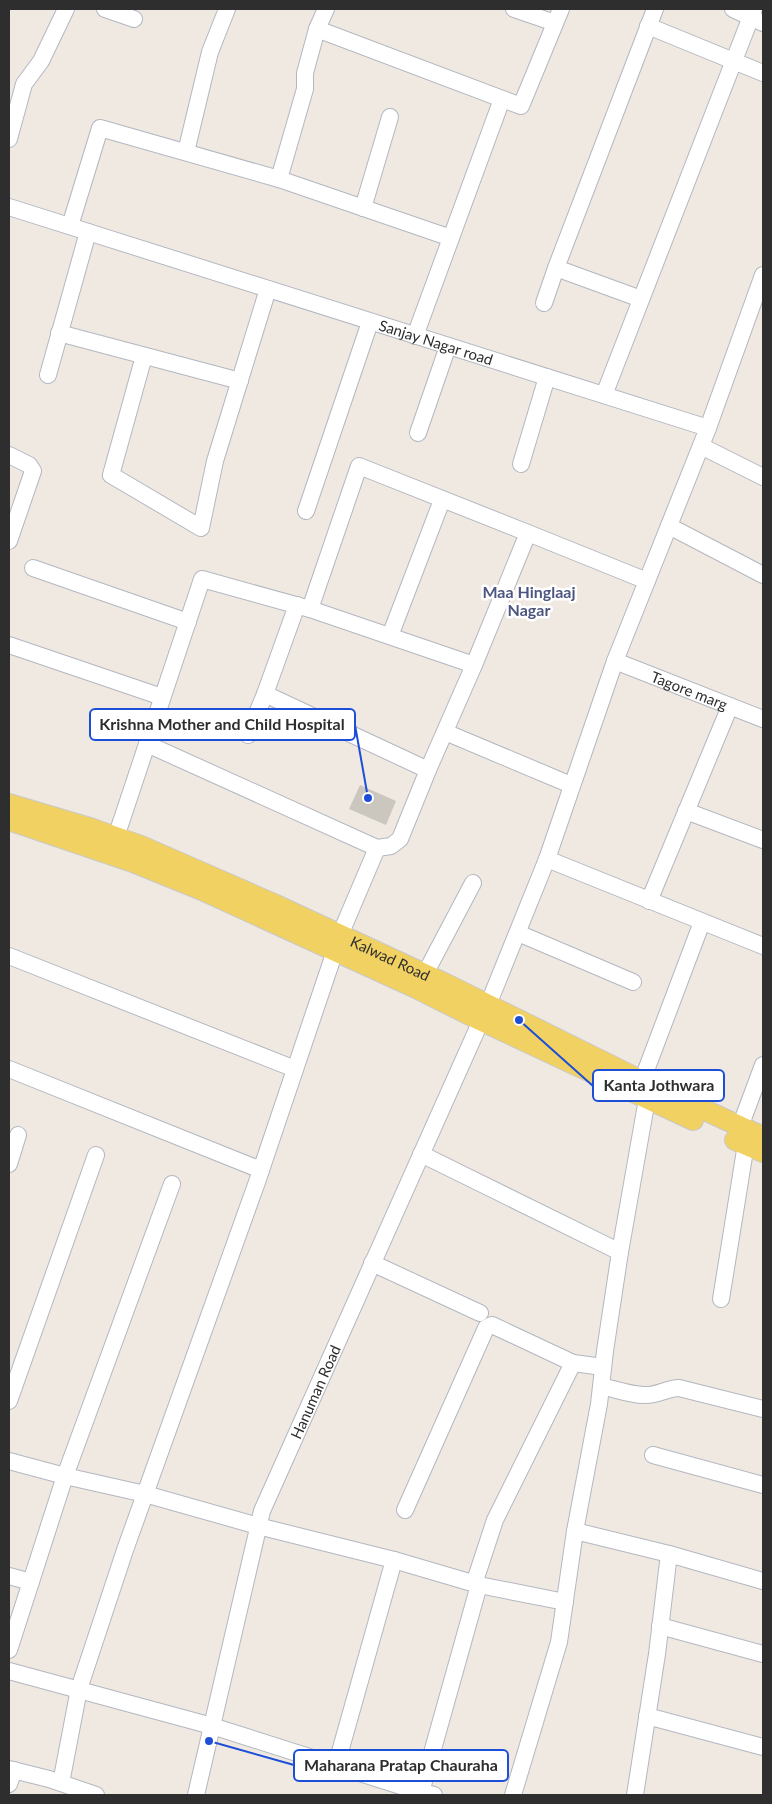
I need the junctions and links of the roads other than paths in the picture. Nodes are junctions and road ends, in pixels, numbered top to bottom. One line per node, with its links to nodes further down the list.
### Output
1 (66, 9): 17 (street)
2 (105, 9): 10 (street)
3 (228, 9): 18 (street)
4 (326, 9): 12 (street)
5 (514, 9): 8 (street)
6 (655, 9): 11 (street)
7 (733, 9): 9 (street)
8 (558, 16): 15 (street)
9 (756, 16): 13 (street)
10 (134, 19)
11 (648, 26): 13 (street); 25 (street)
12 (318, 29): 15 (street); 19 (street)
13 (734, 61): 14 (street); 28 (street)
14 (763, 73)
15 (502, 99): 24 (street)
16 (390, 117): 21 (street)
17 (9, 139)
18 (186, 152): 19 (street); 22 (street)
19 (279, 179): 21 (street)
20 (9, 207): 22 (street, Sanjay Nagar road)
21 (363, 208): 24 (street)
22 (70, 226): 23 (street, Sanjay Nagar road)
23 (88, 232): 27 (street, Sanjay Nagar road); 32 (street)
24 (451, 238): 33 (street)
25 (556, 268): 28 (street); 29 (street)
26 (763, 275): 30 (street)
27 (268, 289): 31 (street, Sanjay Nagar road); 38 (street)
28 (641, 299): 39 (street)
29 (544, 303)
30 (757, 310): 40 (street)
31 (370, 322): 33 (street, Sanjay Nagar road); 47 (street)
32 (59, 333): 35 (street); 36 (street)
33 (415, 336): 34 (street, Sanjay Nagar road)
34 (448, 346): 37 (street, Sanjay Nagar road); 41 (street)
35 (144, 356): 38 (street); 38 (street)
36 (48, 375)
37 (547, 377): 39 (street, Sanjay Nagar road); 44 (street)
38 (240, 381)
39 (604, 395): 40 (street, Sanjay Nagar road)
40 (708, 428): 42 (street, Hanuman Road)
41 (418, 433)
42 (700, 446): 45 (street); 48 (street, Hanuman Road)
43 (9, 454): 50 (street)
44 (520, 464)
45 (763, 477)
46 (442, 500): 49 (street); 54 (street); 56 (street)
47 (306, 511)
48 (669, 526): 52 (street); 53 (street, Hanuman Road)
49 (528, 533): 53 (street); 59 (street)
50 (9, 541)
51 (33, 568): 55 (street)
52 (763, 575)
53 (647, 581): 58 (street, Hanuman Road)
54 (303, 607): 55 (street); 56 (street); 60 (street)
55 (188, 622): 61 (street)
56 (390, 636): 59 (street)
57 (9, 645): 61 (street)
58 (615, 662): 62 (street, Tagore marg); 68 (street, Hanuman Road)
59 (474, 665): 64 (street)
60 (265, 694): 65 (street); 67 (street)
61 (162, 696): 66 (street)
62 (730, 706): 63 (street, Tagore marg); 70 (street)
63 (763, 719)
64 (445, 732): 67 (street); 68 (street)
65 (248, 735)
66 (147, 744): 72 (street); 74 (street)
67 (428, 770): 74 (street)
68 (572, 785): 76 (street, Hanuman Road)
69 (9, 804): 72 (main road, Kalwad Road)
70 (686, 811): 73 (street); 78 (street)
71 (9, 820): 75 (main road, Kalwad Road)
72 (116, 836): 75 (main road, Kalwad Road)
73 (763, 840)
74 (377, 848): 81 (street)
75 (137, 854): 81 (main road, Kalwad Road)
76 (547, 859): 78 (street); 80 (street, Hanuman Road)
77 (473, 883): 84 (street)
78 (649, 901): 79 (street)
79 (702, 922): 82 (street); 90 (street)
80 (518, 933): 85 (street); 86 (street, Hanuman Road)
81 (338, 943): 84 (main road, Kalwad Road); 86 (main road, Kalwad Road); 89 (street)
82 (763, 946)
83 (9, 956): 89 (street)
84 (425, 974): 86 (main road, Kalwad Road)
85 (633, 982)
86 (484, 1013): 90 (main road, Kalwad Road); 93 (street, Hanuman Road)
87 (763, 1065): 92 (street)
88 (9, 1069): 96 (street)
89 (295, 1069): 96 (street)
90 (644, 1090): 92 (main road, Kalwad Road); 98 (street)
91 (18, 1135): 95 (street)
92 (753, 1140): 100 (street)
93 (421, 1154): 98 (street); 99 (street, Hanuman Road)
94 (96, 1155): 105 (street)
95 (9, 1164)
96 (261, 1170): 111 (street)
97 (172, 1184): 109 (street)
98 (620, 1252): 103 (street)
99 (372, 1263): 101 (street); 113 (street, Hanuman Road)
100 (721, 1300)
101 (480, 1313)
102 (573, 1363): 103 (street); 112 (street); 120 (street)
103 (603, 1367): 104 (street)
104 (601, 1386): 106 (street); 114 (street)
105 (9, 1400)
106 (763, 1409)
107 (653, 1456): 110 (street)
108 (9, 1461): 109 (street)
109 (65, 1476): 111 (street); 119 (street)
110 (763, 1485)
111 (145, 1494): 113 (street); 126 (street)
112 (404, 1510)
113 (258, 1526): 116 (street); 128 (street, Hanuman Road)
114 (575, 1531): 115 (street); 121 (street)
115 (669, 1554): 118 (street); 122 (street)
116 (394, 1560): 120 (street); 130 (street)
117 (9, 1576): 119 (street)
118 (763, 1581)
119 (31, 1582): 123 (street)
120 (477, 1585): 121 (street); 134 (street)
121 (565, 1602): 136 (street)
122 (660, 1626): 124 (street); 127 (street)
123 (9, 1650)
124 (763, 1654)
125 (9, 1671): 126 (street)
126 (79, 1689): 128 (street); 132 (street)
127 (647, 1716): 129 (street); 137 (street)
128 (212, 1726): 130 (street); 135 (street, Hanuman Road)
129 (763, 1747)
130 (336, 1766): 134 (street)
131 (10, 1775): 132 (street)
132 (61, 1783): 133 (street)
133 (89, 1794)
134 (428, 1794)
135 (196, 1795)
136 (513, 1795)
137 (635, 1795)

